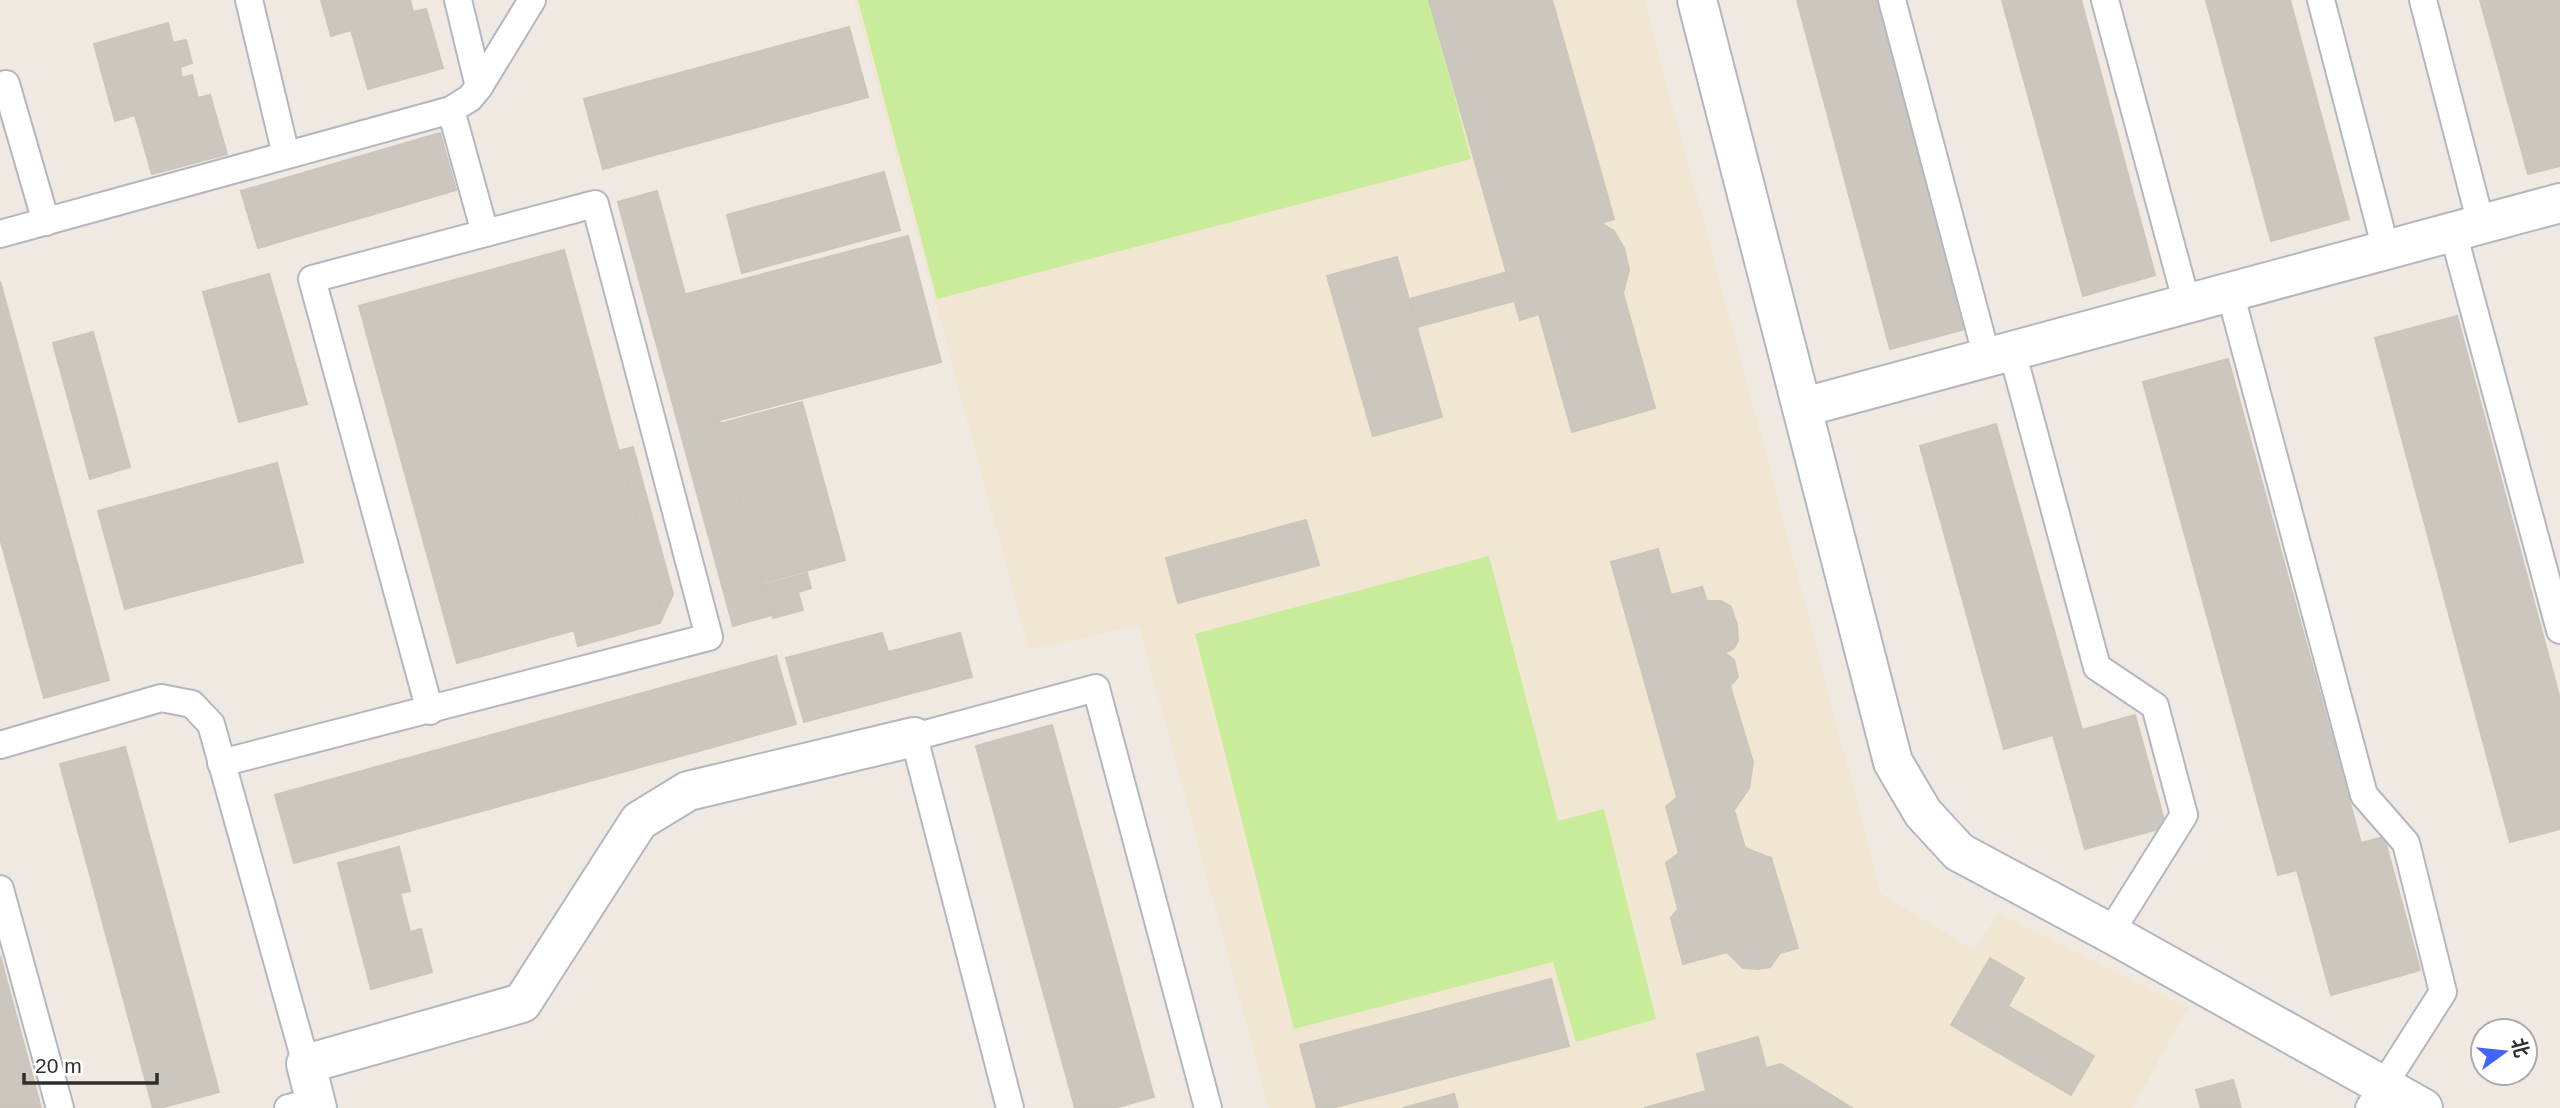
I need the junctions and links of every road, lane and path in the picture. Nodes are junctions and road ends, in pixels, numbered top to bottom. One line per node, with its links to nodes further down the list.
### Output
1 (249, 0): 12 (lane)
2 (458, 0): 10 (lane)
3 (532, 0): 10 (lane)
4 (1697, 0): 22 (street)
5 (1892, 0): 21 (lane)
6 (2105, 0): 20 (lane)
7 (2321, 0): 18 (lane)
8 (2423, 0): 15 (lane)
9 (6, 83): 14 (lane)
10 (479, 87): 11 (lane)
11 (451, 110): 12 (lane); 16 (lane)
12 (286, 155): 14 (lane)
13 (2560, 203): 15 (street)
14 (46, 222): 17 (lane)
15 (2467, 228): 18 (street); 23 (lane)
16 (485, 233): 24 (lane); 24 (lane)
17 (0, 234)
18 (2386, 250): 19 (street)
19 (2230, 292): 20 (street); 31 (lane)
20 (2187, 304): 21 (street)
21 (1999, 355): 22 (street); 29 (lane)
22 (1804, 407): 29 (street)
23 (2560, 630)
24 (430, 711): 27 (lane)
25 (914, 737): 30 (street); 34 (lane); 35 (lane)
26 (0, 745): 27 (lane)
27 (221, 764): 30 (lane)
28 (0, 889): 33 (lane)
29 (2110, 933): 31 (street)
30 (306, 1064): 32 (street)
31 (2376, 1097): 36 (street)
32 (307, 1106)
33 (60, 1108)
34 (1010, 1108)
35 (1208, 1108)
36 (2423, 1108)

